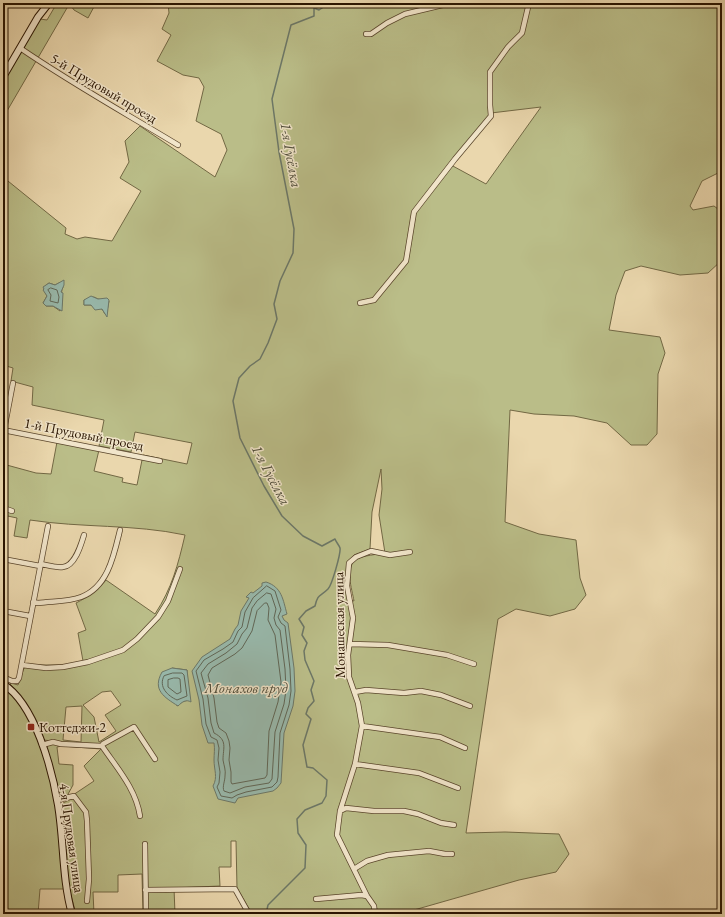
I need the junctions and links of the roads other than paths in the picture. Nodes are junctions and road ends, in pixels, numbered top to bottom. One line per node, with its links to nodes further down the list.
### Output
1 (49, 3): 5 (main road)
2 (451, 3): 4 (street)
3 (529, 3): 8 (street)
4 (366, 34)
5 (20, 48): 6 (main road); 7 (street, 5-й Прудовый проезд)
6 (3, 77)
7 (178, 145)
8 (360, 303)
9 (13, 383): 10 (street)
10 (3, 430): 11 (street, 1-й Прудовый проезд)
11 (160, 460)
12 (3, 508): 13 (street)
13 (12, 510)
14 (48, 526): 19 (street)
15 (120, 530): 21 (street)
16 (84, 535): 19 (street)
17 (410, 552): 24 (street, Монашеская улица)
18 (3, 559): 19 (street)
19 (40, 565): 21 (street)
20 (180, 569): 26 (street)
21 (33, 602): 23 (street)
22 (3, 611): 23 (street)
23 (30, 616): 26 (street)
24 (350, 644): 25 (street); 29 (street, Монашеская улица)
25 (474, 664)
26 (22, 665): 27 (street)
27 (3, 680)
28 (3, 684): 32 (main road, 4-я Прудовая улица)
29 (354, 692): 30 (street); 31 (street, Монашеская улица)
30 (470, 706)
31 (362, 726): 34 (street); 36 (street, Монашеская улица)
32 (42, 745): 33 (street); 38 (main road, 4-я Прудовая улица)
33 (102, 746): 35 (street); 40 (street)
34 (465, 748)
35 (155, 759)
36 (355, 764): 37 (street); 39 (street, Монашеская улица)
37 (458, 788)
38 (57, 800): 48 (street); 49 (main road, 4-я Прудовая улица)
39 (340, 811): 41 (street); 44 (street, Монашеская улица)
40 (140, 816)
41 (454, 825)
42 (145, 844): 45 (street)
43 (452, 854): 44 (street)
44 (354, 869): 46 (street, Монашеская улица)
45 (145, 890): 50 (street); 51 (street)
46 (367, 896): 47 (street); 52 (street, Монашеская улица)
47 (316, 899)
48 (87, 901)
49 (72, 914)
50 (146, 914)
51 (250, 914)
52 (375, 914)

